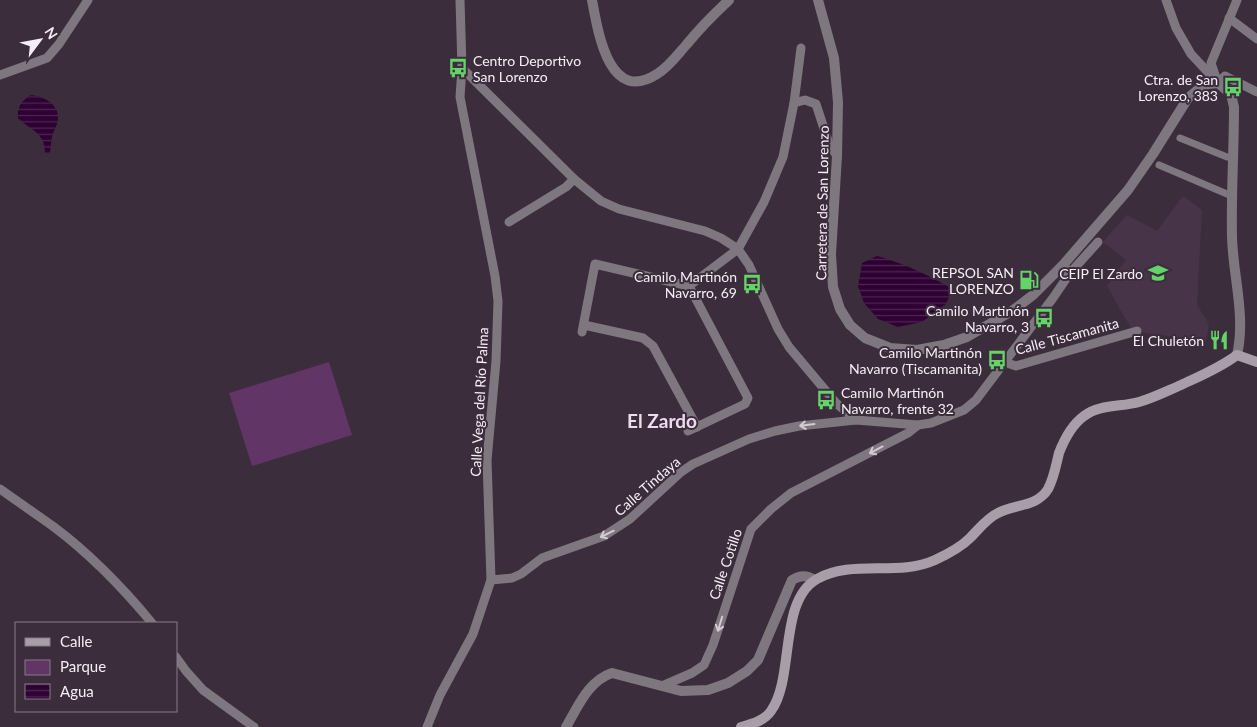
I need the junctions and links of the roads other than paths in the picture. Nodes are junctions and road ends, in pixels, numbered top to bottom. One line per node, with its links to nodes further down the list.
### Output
1 (88, 0): 12 (street)
2 (460, 0): 11 (street, Calle Vega del Río Palma)
3 (592, 0): 4 (street)
4 (730, 0)
5 (818, 0): 17 (street, Carretera de San Lorenzo)
6 (1166, 0): 13 (street)
7 (1236, 0): 8 (street)
8 (1229, 18): 9 (street); 13 (street)
9 (1257, 39)
10 (801, 48): 15 (street)
11 (462, 68): 20 (street); 36 (street, Calle Vega del Río Palma)
12 (0, 76)
13 (1218, 83): 14 (street); 25 (street, Carretera de San Lorenzo); 28 (street)
14 (1257, 92)
15 (794, 103): 17 (street); 24 (street)
16 (1180, 138): 18 (street)
17 (837, 156): 25 (street, Carretera de San Lorenzo)
18 (1227, 157)
19 (1160, 165): 21 (street)
20 (574, 180): 22 (street); 24 (street)
21 (1227, 194)
22 (509, 222)
23 (1098, 242): 25 (street)
24 (738, 249): 26 (street); 31 (street)
25 (1066, 269): 29 (street)
26 (689, 286): 33 (street); 33 (street)
27 (1137, 331): 29 (street, Calle Tiscamanita)
28 (1237, 355): 30 (main road); 37 (main road)
29 (1004, 362): 32 (street)
30 (1257, 362)
31 (856, 420): 32 (street, Calle Tindaya); 36 (street, Calle Tindaya, one-way to 36)
32 (918, 425): 40 (street, Calle Cotillo, one-way to 40)
33 (697, 427): 34 (street)
34 (688, 431)
35 (0, 489): 38 (street)
36 (491, 580): 42 (street, Calle Vega del Río Palma)
37 (815, 580): 40 (street); 44 (main road)
38 (151, 622)
39 (178, 660): 41 (street)
40 (662, 686): 43 (street)
41 (254, 727)
42 (427, 727)
43 (566, 727)
44 (742, 727)

